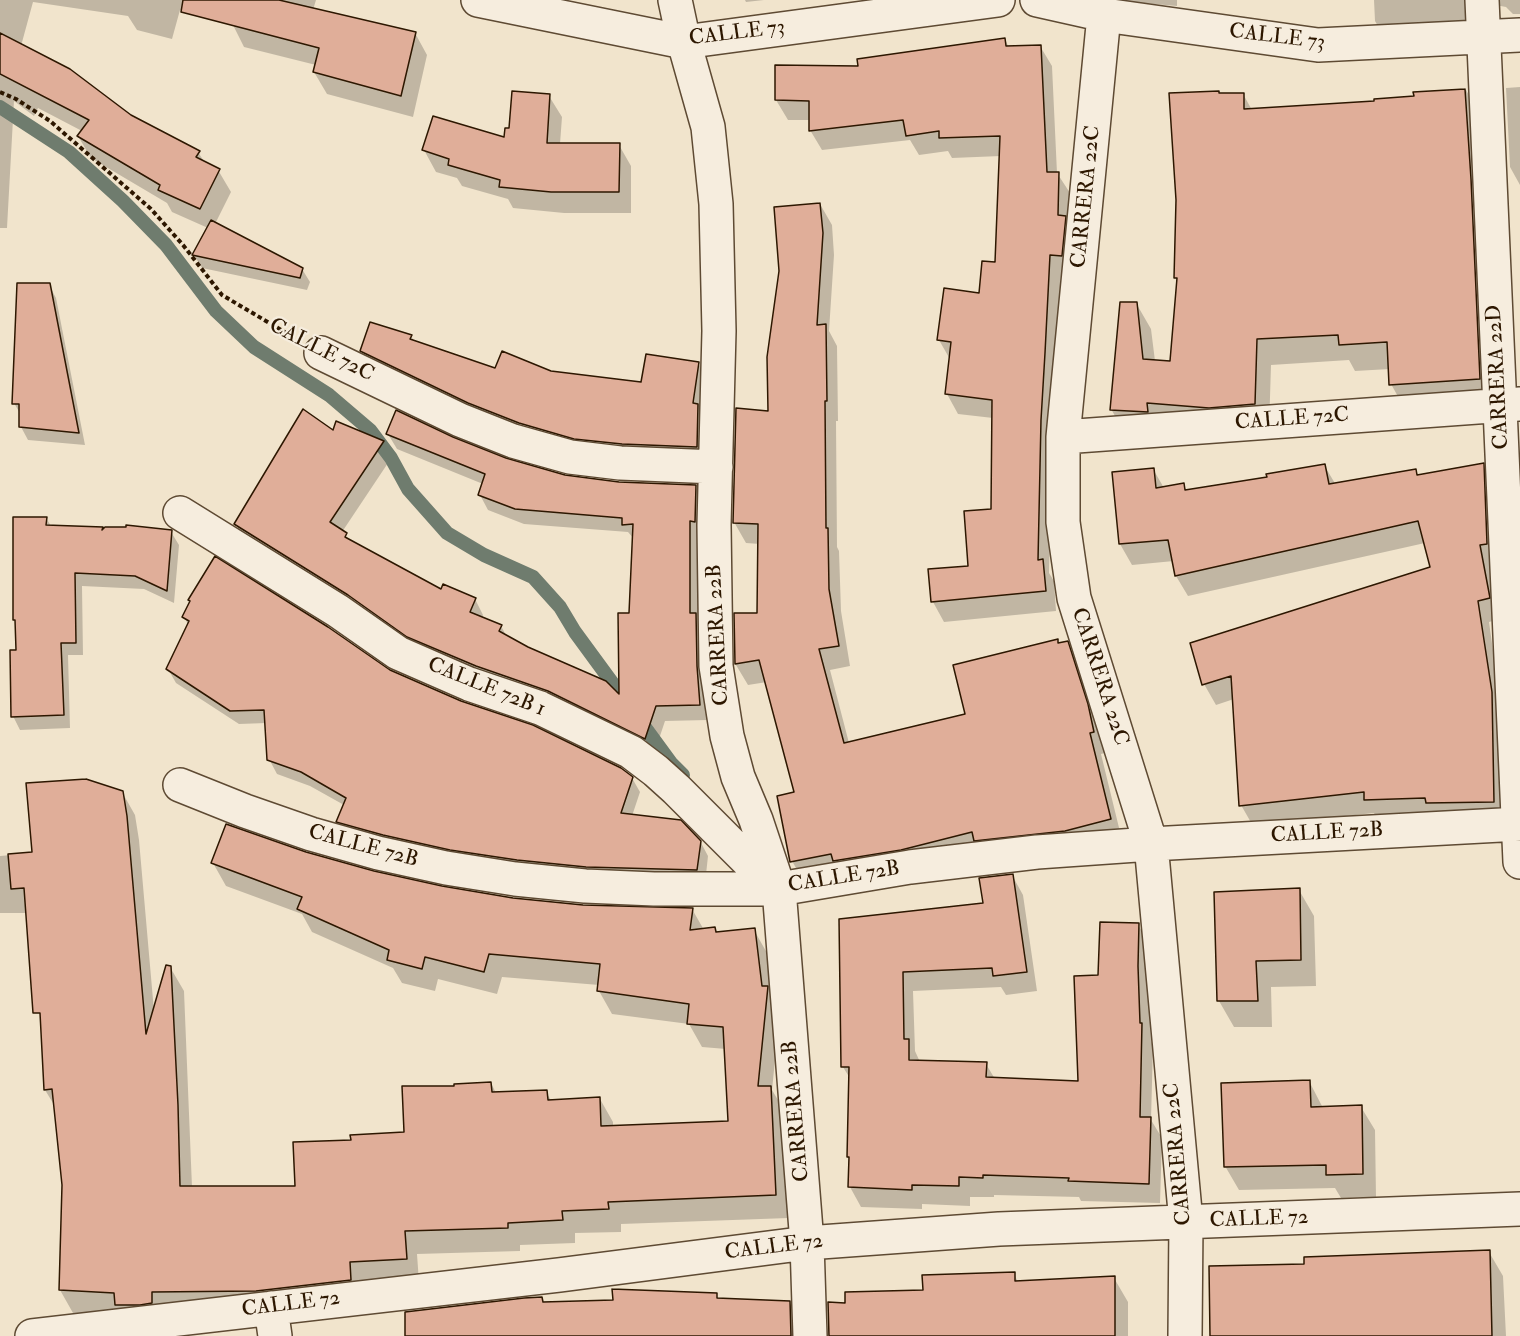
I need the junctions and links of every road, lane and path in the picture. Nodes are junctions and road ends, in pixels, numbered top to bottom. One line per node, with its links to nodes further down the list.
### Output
1 (478, 0): 9 (street, CALLE 73)
2 (675, 0): 9 (street, CARRERA 22B)
3 (998, 0): 9 (street, CALLE 73)
4 (1037, 0): 6 (street, CALLE 73)
5 (1482, 0): 8 (street, CARRERA 22D)
6 (1104, 15): 8 (street, CALLE 73); 13 (street, CARRERA 22C)
7 (1520, 35): 8 (street, CALLE 73)
8 (1483, 38): 12 (street, CARRERA 22D)
9 (684, 42): 14 (street, CARRERA 22B)
10 (0, 92): 11 (path, CALLE 72C)
11 (321, 353): 14 (street, CALLE 72C)
12 (1510, 405): 13 (street, CALLE 72C); 17 (street, CARRERA 22D)
13 (1063, 437): 18 (street, CARRERA 22C)
14 (716, 467): 20 (street, CARRERA 22B)
15 (180, 513): 20 (street, CALLE 72B 1)
16 (180, 785): 20 (street, CALLE 72B)
17 (1519, 824): 18 (street, CALLE 72B); 19 (street, CARRERA 22D)
18 (1151, 844): 20 (street, CALLE 72B); 22 (street, CARRERA 22C)
19 (1520, 862)
20 (777, 884): 23 (street, CARRERA 22B)
21 (1520, 1209): 22 (street, CALLE 72)
22 (1186, 1222): 23 (street, CALLE 72); 27 (street, CARRERA 22C)
23 (807, 1243): 24 (street, CALLE 72); 26 (street, CARRERA 22B)
24 (273, 1322): 25 (street, CALLE 72)
25 (32, 1336)
26 (810, 1336)
27 (1185, 1336)

